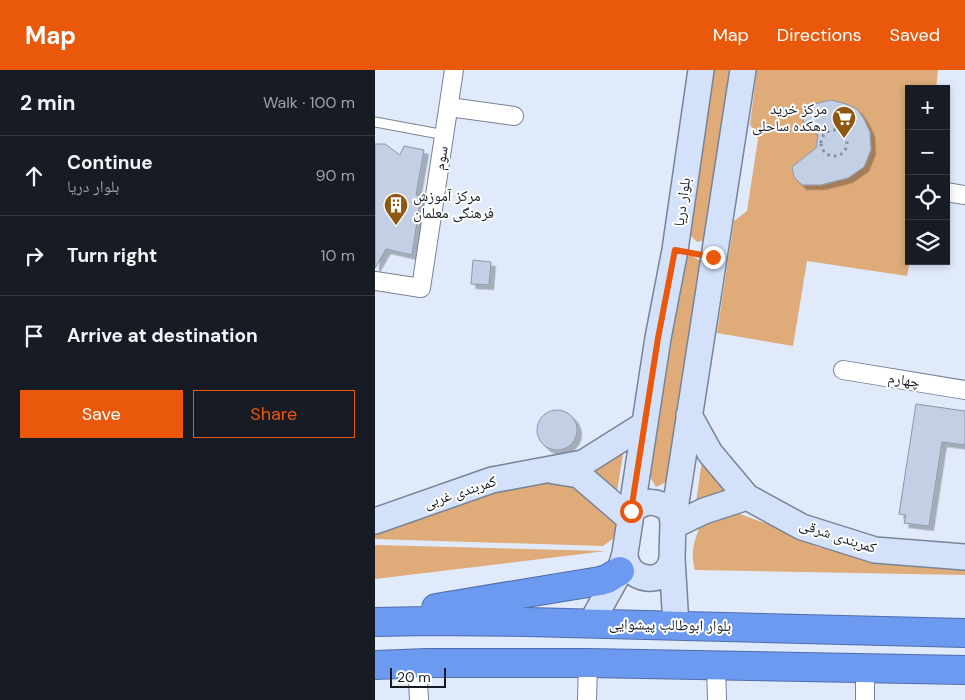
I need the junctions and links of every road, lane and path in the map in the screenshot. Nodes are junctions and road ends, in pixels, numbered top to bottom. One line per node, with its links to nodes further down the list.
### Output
1 (454, 70): 4 (street, سوم)
2 (701, 70): 11 (street, بلوار دریا)
3 (743, 70): 12 (street)
4 (449, 107): 5 (street); 8 (street, سوم)
5 (514, 116)
6 (375, 122): 8 (lane)
7 (827, 132): 7 (path)
8 (445, 135): 13 (street, سوم)
9 (950, 193): 10 (street)
10 (965, 195)
11 (675, 250): 12 (street); 17 (street, بلوار دریا)
12 (713, 257): 16 (street)
13 (375, 281)
14 (843, 370): 15 (street, چهارم)
15 (965, 390)
16 (689, 415): 19 (street); 22 (street)
17 (645, 424): 18 (street, کمربندی غربی); 20 (street, بلوار دریا)
18 (547, 470): 20 (street); 21 (street, کمربندی غربی)
19 (747, 497): 22 (street); 23 (street, کمربندی شرقی)
20 (631, 515): 22 (street); 25 (street, بلوار دریا)
21 (375, 521)
22 (673, 524): 24 (street)
23 (965, 557)
24 (672, 558): 25 (street); 29 (street)
25 (622, 562): 26 (highway); 28 (street, بلوار دریا)
26 (375, 618)
27 (375, 622): 28 (highway, بلوار ابوطالب پیشوایی)
28 (591, 623): 29 (highway, بلوار ابوطالب پیشوایی)
29 (676, 626): 30 (highway, بلوار ابوطالب پیشوایی)
30 (965, 633)
31 (417, 663): 32 (highway); 33 (highway); 37 (street)
32 (588, 663): 34 (highway); 38 (street)
33 (375, 665)
34 (716, 666): 35 (highway); 39 (street)
35 (865, 668): 36 (highway); 40 (street)
36 (965, 670)
37 (419, 700)
38 (587, 700)
39 (717, 700)
40 (865, 700)

